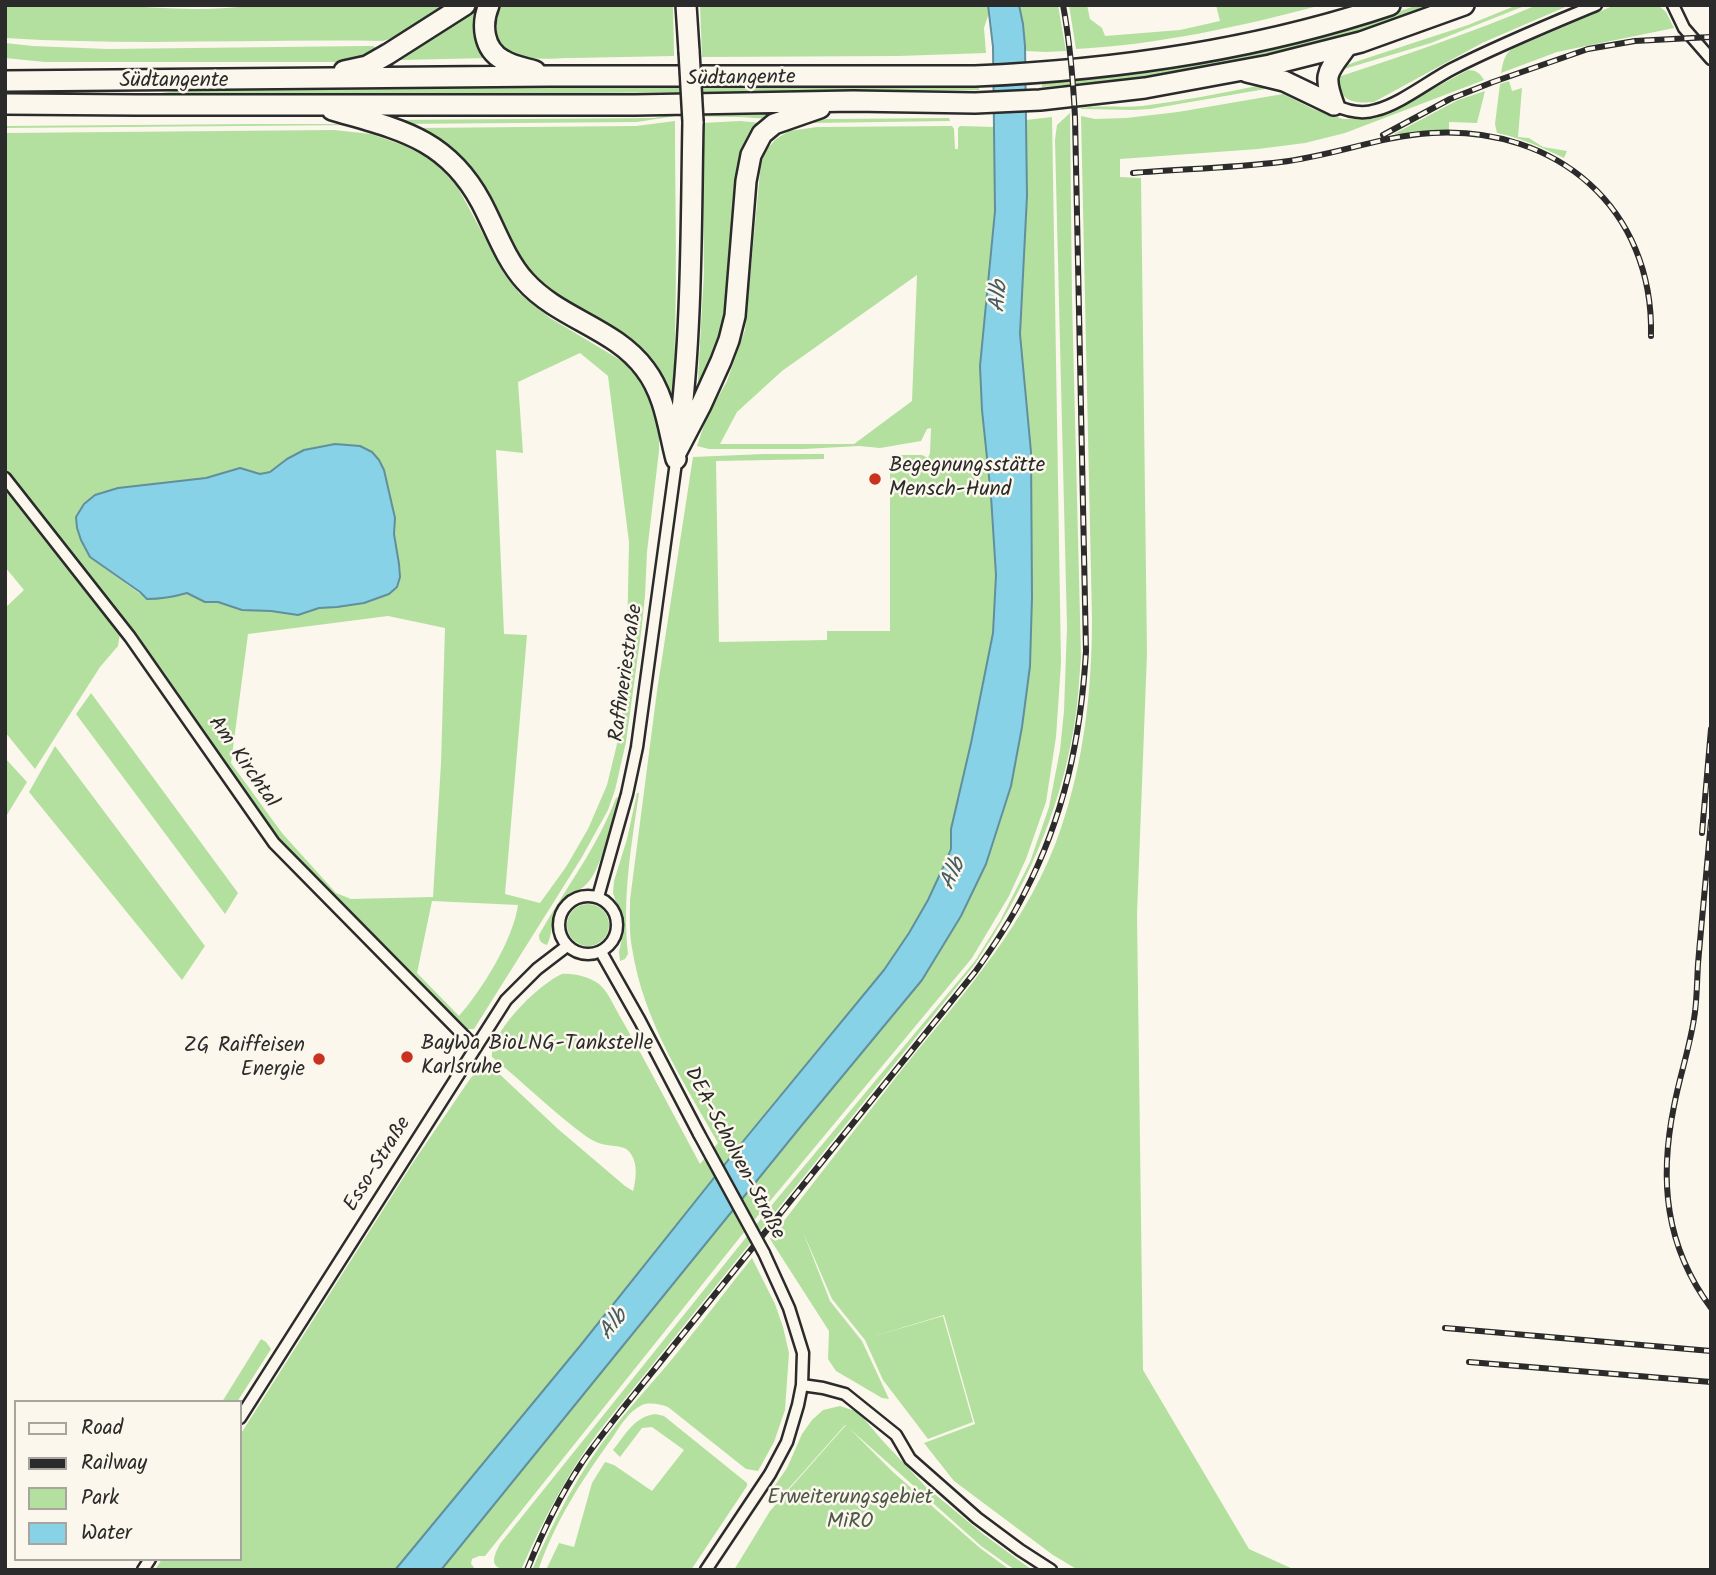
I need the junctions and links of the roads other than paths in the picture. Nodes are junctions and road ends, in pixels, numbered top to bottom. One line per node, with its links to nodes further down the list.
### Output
1 (465, 5): 15 (highway)
2 (489, 5): 14 (highway)
3 (686, 5): 22 (highway, bridge)
4 (1349, 5): 9 (highway)
5 (1390, 5): 9 (highway, Südtangente)
6 (1464, 5): 10 (highway, Südtangente)
7 (1596, 5): 21 (street)
8 (1673, 5): 11 (street)
9 (1290, 34): 14 (highway, Südtangente)
10 (1346, 46): 13 (highway, Südtangente); 21 (highway)
11 (1711, 59)
12 (5, 67): 16 (highway)
13 (1243, 71): 18 (highway, Südtangente); 21 (highway)
14 (549, 76): 15 (highway, Südtangente)
15 (310, 79): 16 (highway, Südtangente)
16 (89, 80): 17 (highway, Südtangente)
17 (5, 81)
18 (838, 101): 20 (highway, Südtangente); 22 (highway)
19 (5, 104): 20 (highway, Südtangente)
20 (311, 104): 22 (highway)
21 (1334, 105)
22 (677, 455): 24 (street, Raffineriestraße)
23 (5, 478): 27 (street, Am Kirchtal)
24 (598, 897): 25 (street); 26 (street)
25 (566, 946): 26 (street); 27 (street, Esso-Straße)
26 (601, 952): 28 (street, DEA-Scholven-Straße, bridge)
27 (475, 1047): 29 (street, Esso-Straße)
28 (802, 1385): 30 (street, DEA-Scholven-Straße); 31 (street)
29 (242, 1415)
30 (706, 1570)
31 (1051, 1570)

